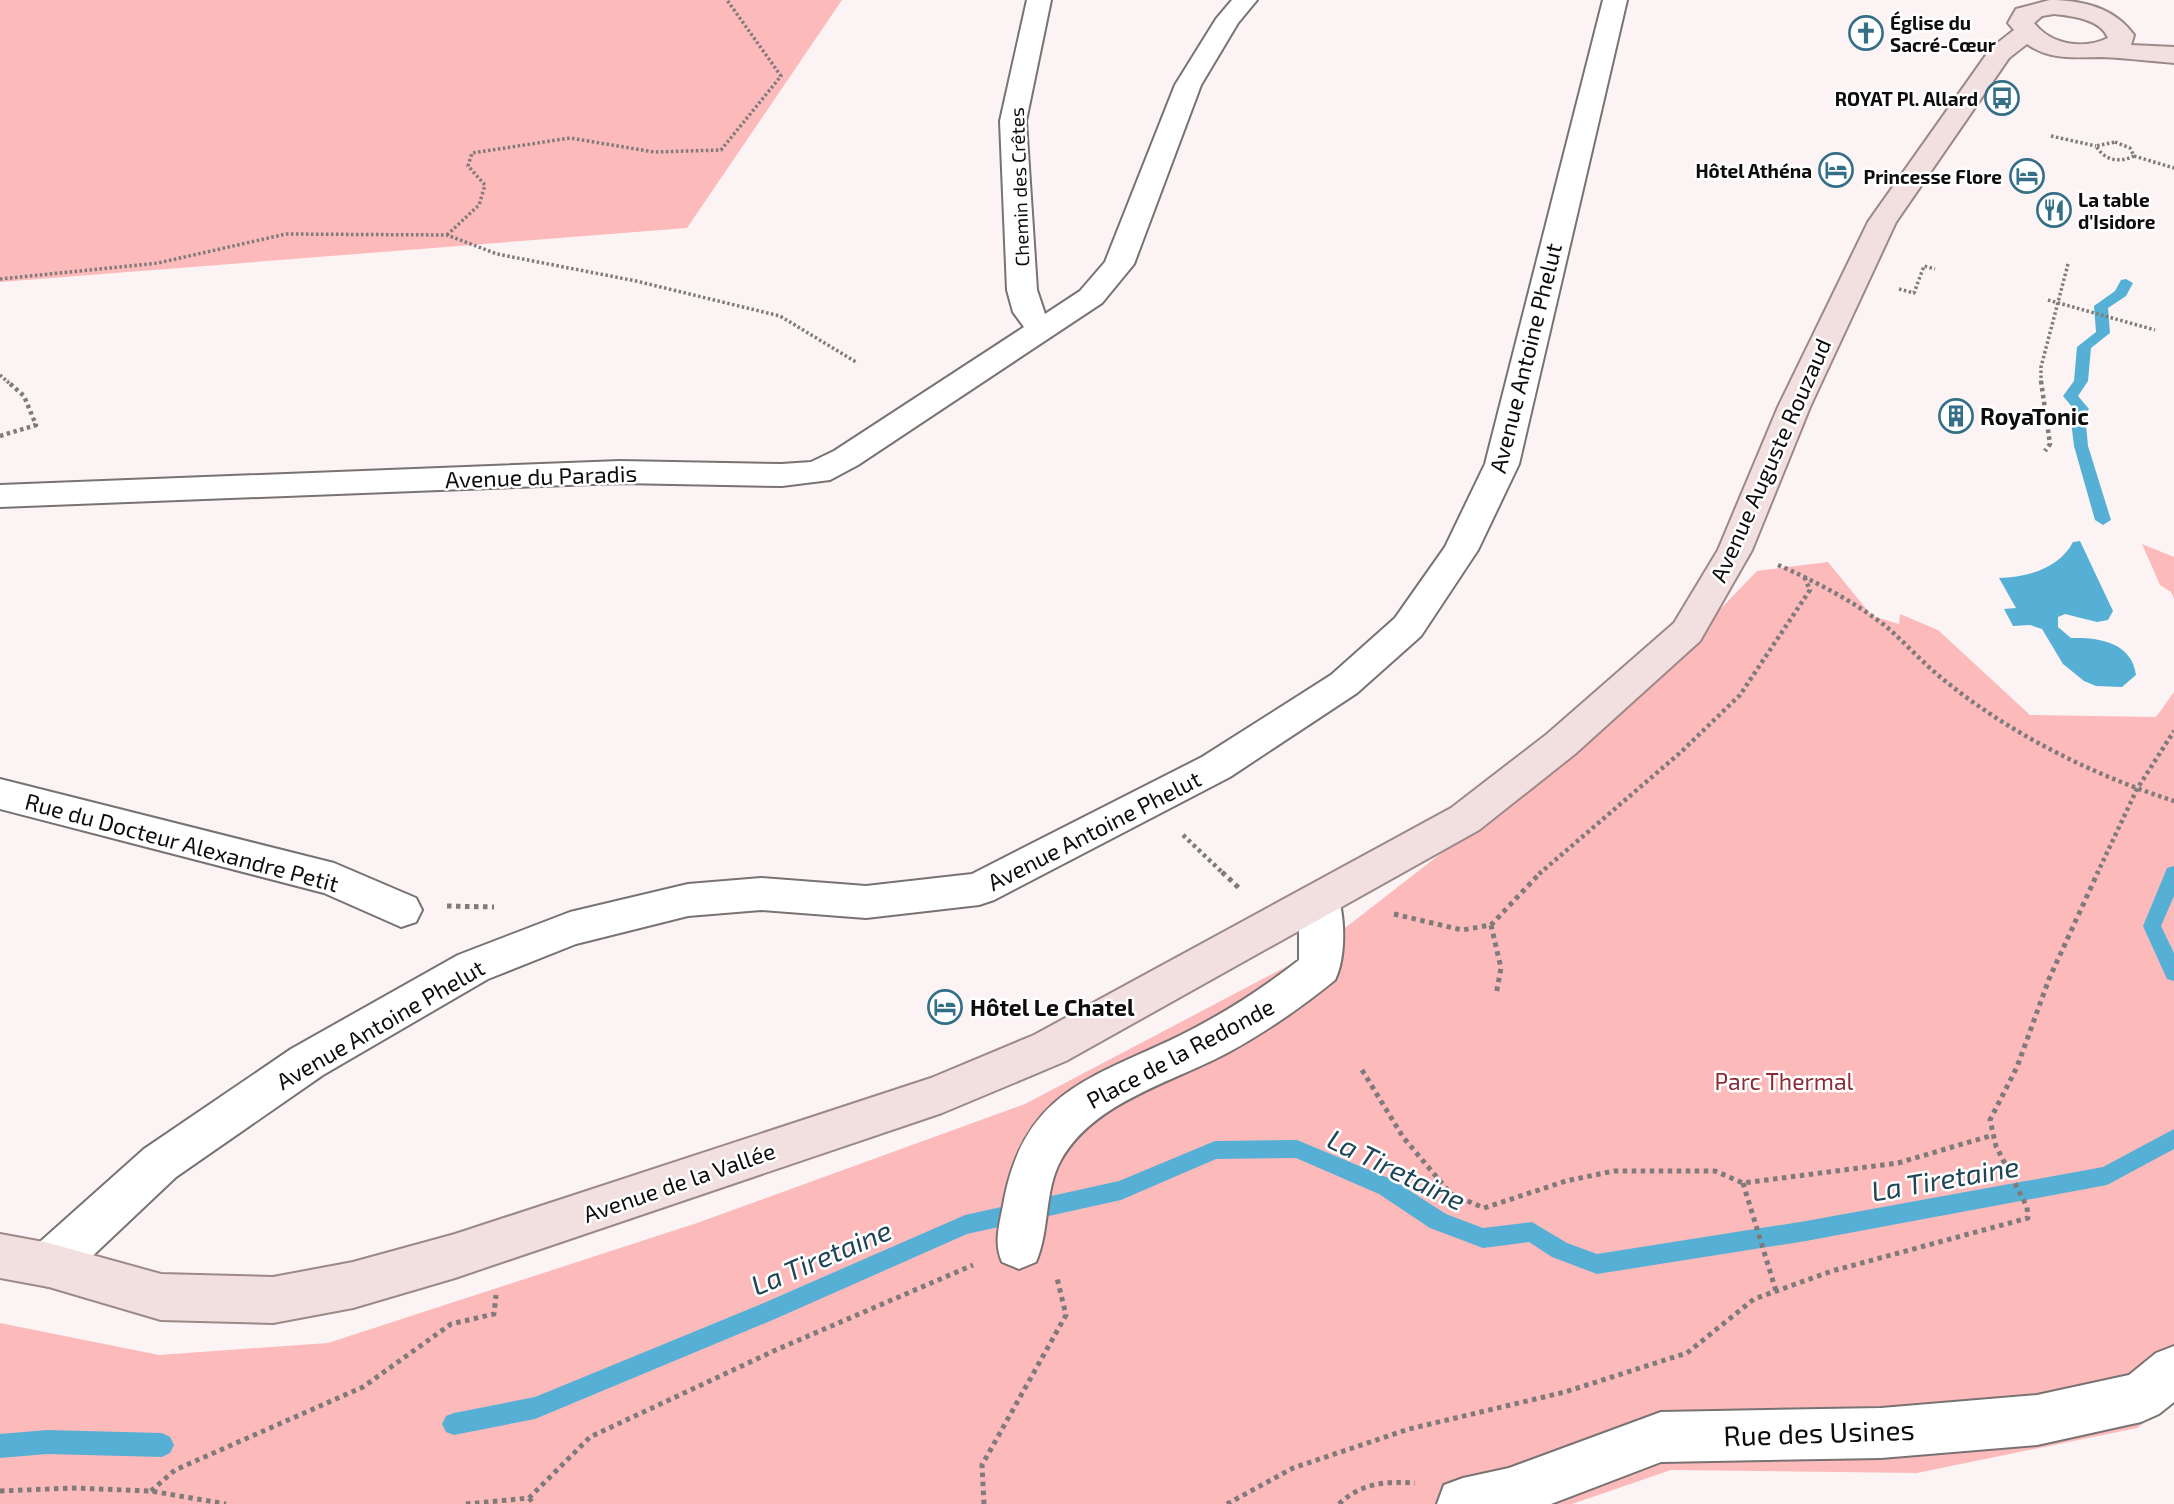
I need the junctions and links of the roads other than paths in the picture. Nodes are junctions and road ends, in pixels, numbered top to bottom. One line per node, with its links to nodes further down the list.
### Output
1 (1040, 0): 11 (street, Chemin des Crêtes)
2 (1245, 0): 11 (street)
3 (1615, 0): 18 (street, Avenue Antoine Phelut)
4 (2069, 4): 5 (main road); 6 (main road)
5 (2022, 16): 8 (main road); 10 (main road, Avenue Auguste Rouzaud)
6 (2115, 26): 7 (main road); 8 (main road)
7 (2174, 44)
8 (2100, 52): 9 (main road); 10 (main road)
9 (2174, 55)
10 (1984, 78): 14 (main road, Avenue Auguste Rouzaud)
11 (1041, 330): 12 (street, Avenue du Paradis)
12 (0, 496)
13 (0, 794): 15 (street, Rue du Docteur Alexandre Petit)
14 (1320, 902): 16 (street, Place de la Redonde); 18 (main road, Avenue de la Vallée)
15 (401, 911)
16 (1019, 1247)
17 (0, 1256): 18 (main road, Avenue de la Vallée)
18 (49, 1265)
19 (2174, 1370): 20 (street, Rue des Usines)
20 (1463, 1504)

